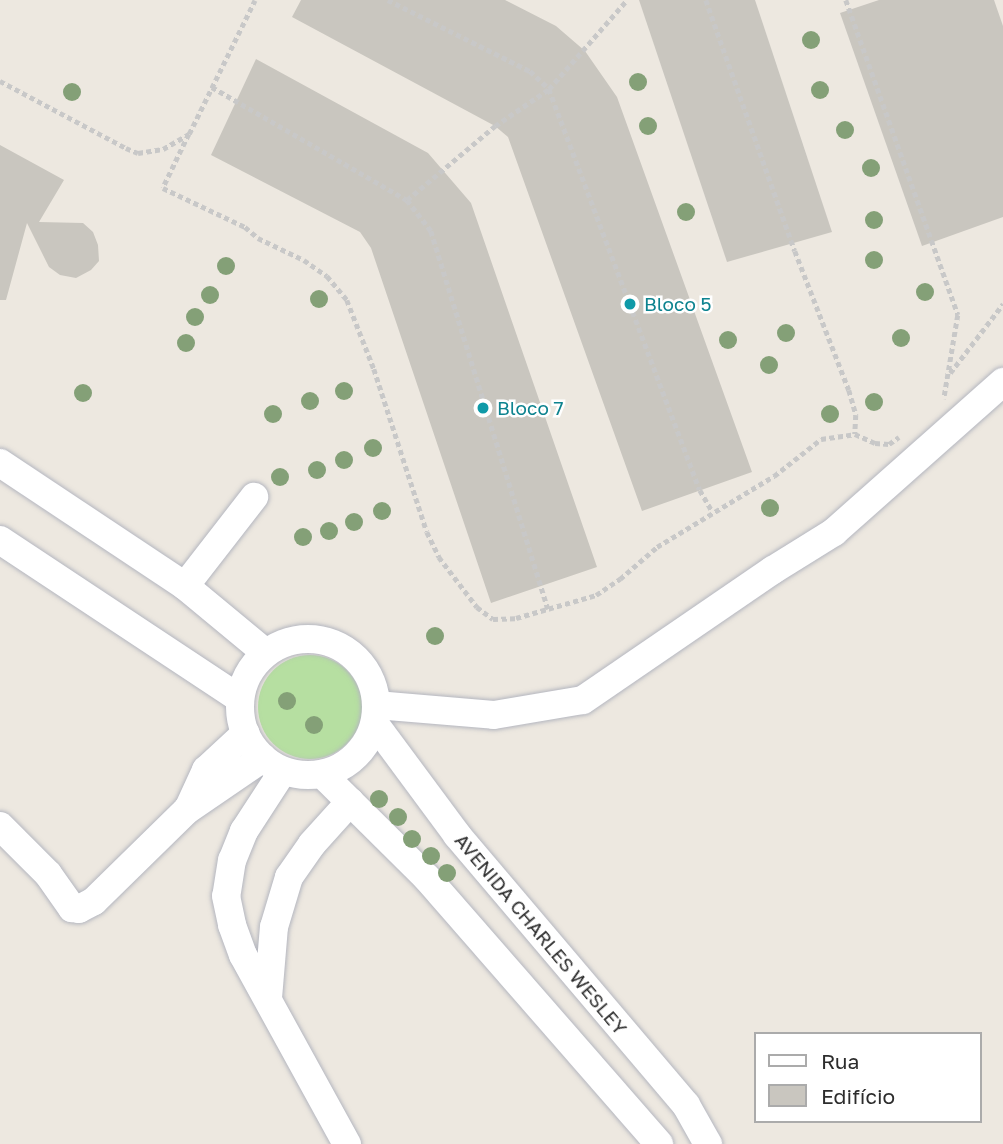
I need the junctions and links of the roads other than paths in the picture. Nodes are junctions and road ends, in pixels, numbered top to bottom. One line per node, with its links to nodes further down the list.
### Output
1 (1003, 382): 8 (street)
2 (0, 463): 5 (street)
3 (254, 497): 5 (street)
4 (0, 540): 7 (street)
5 (185, 586): 6 (street)
6 (265, 653): 7 (street); 8 (street)
7 (239, 698): 9 (street)
8 (375, 714): 11 (street); 18 (street, AVENIDA CHARLES WESLEY)
9 (246, 733): 10 (street); 13 (street)
10 (273, 764): 11 (street); 13 (street); 15 (street)
11 (322, 774): 12 (street)
12 (350, 802): 15 (street); 17 (street)
13 (187, 810): 14 (street)
14 (0, 826)
15 (268, 998): 16 (street)
16 (347, 1144)
17 (659, 1144)
18 (708, 1144)

